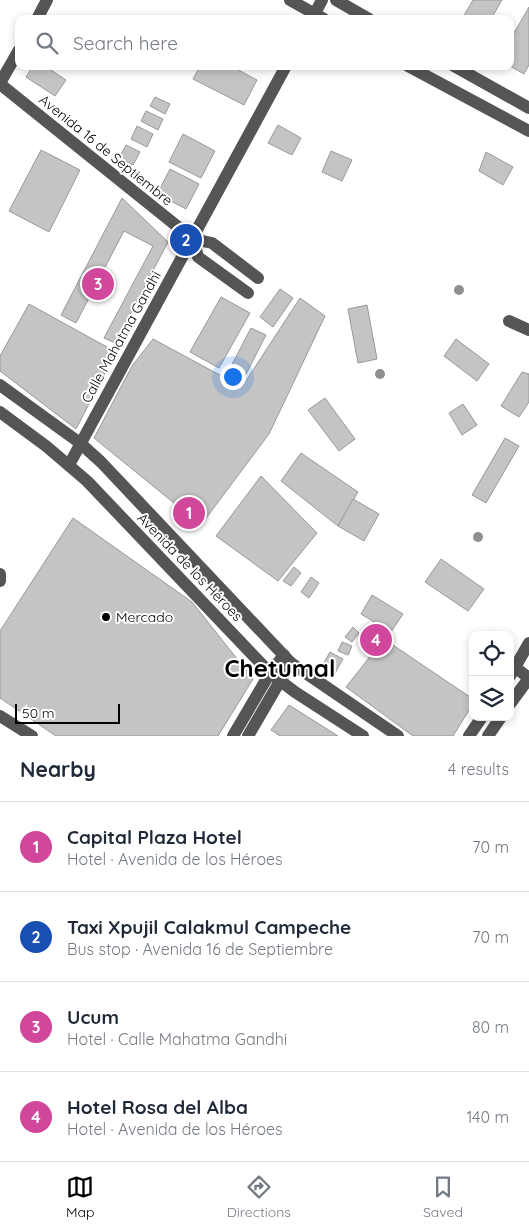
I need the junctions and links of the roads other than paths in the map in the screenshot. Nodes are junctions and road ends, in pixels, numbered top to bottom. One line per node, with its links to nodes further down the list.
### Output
1 (47, 0): 5 (street)
2 (290, 0): 6 (street)
3 (322, 0): 7 (street)
4 (336, 0): 8 (street)
5 (39, 15)
6 (314, 15)
7 (318, 15)
8 (362, 15)
9 (15, 57): 13 (street)
10 (284, 70): 16 (street, Calle Mahatma Gandhi)
11 (415, 70): 15 (street)
12 (461, 70): 14 (street)
13 (0, 84): 16 (street, Avenida 16 de Septiembre)
14 (529, 108)
15 (529, 132)
16 (192, 239): 17 (street); 18 (street); 23 (street, Calle Mahatma Gandhi)
17 (258, 278)
18 (248, 293)
19 (509, 321): 20 (street)
20 (529, 330)
21 (0, 385): 23 (street, Avenida de los Héroes)
22 (0, 412): 24 (street, Avenida de los Héroes)
23 (80, 443): 24 (street, Calle Mahatma Gandhi); 28 (street, Avenida de los Héroes)
24 (70, 464): 31 (street, Avenida de los Héroes)
25 (0, 574): 26 (street)
26 (0, 581)
27 (527, 652): 29 (street)
28 (288, 659): 31 (street); 41 (street, Avenida de los Héroes)
29 (514, 671)
30 (514, 672): 32 (street)
31 (275, 677): 38 (street); 39 (street); 40 (street, Avenida de los Héroes)
32 (529, 678): 33 (street)
33 (514, 699)
34 (0, 716): 37 (street)
35 (479, 721): 42 (street)
36 (498, 721): 43 (street)
37 (32, 736)
38 (233, 736)
39 (248, 736)
40 (363, 736)
41 (398, 736)
42 (469, 736)
43 (488, 736)

